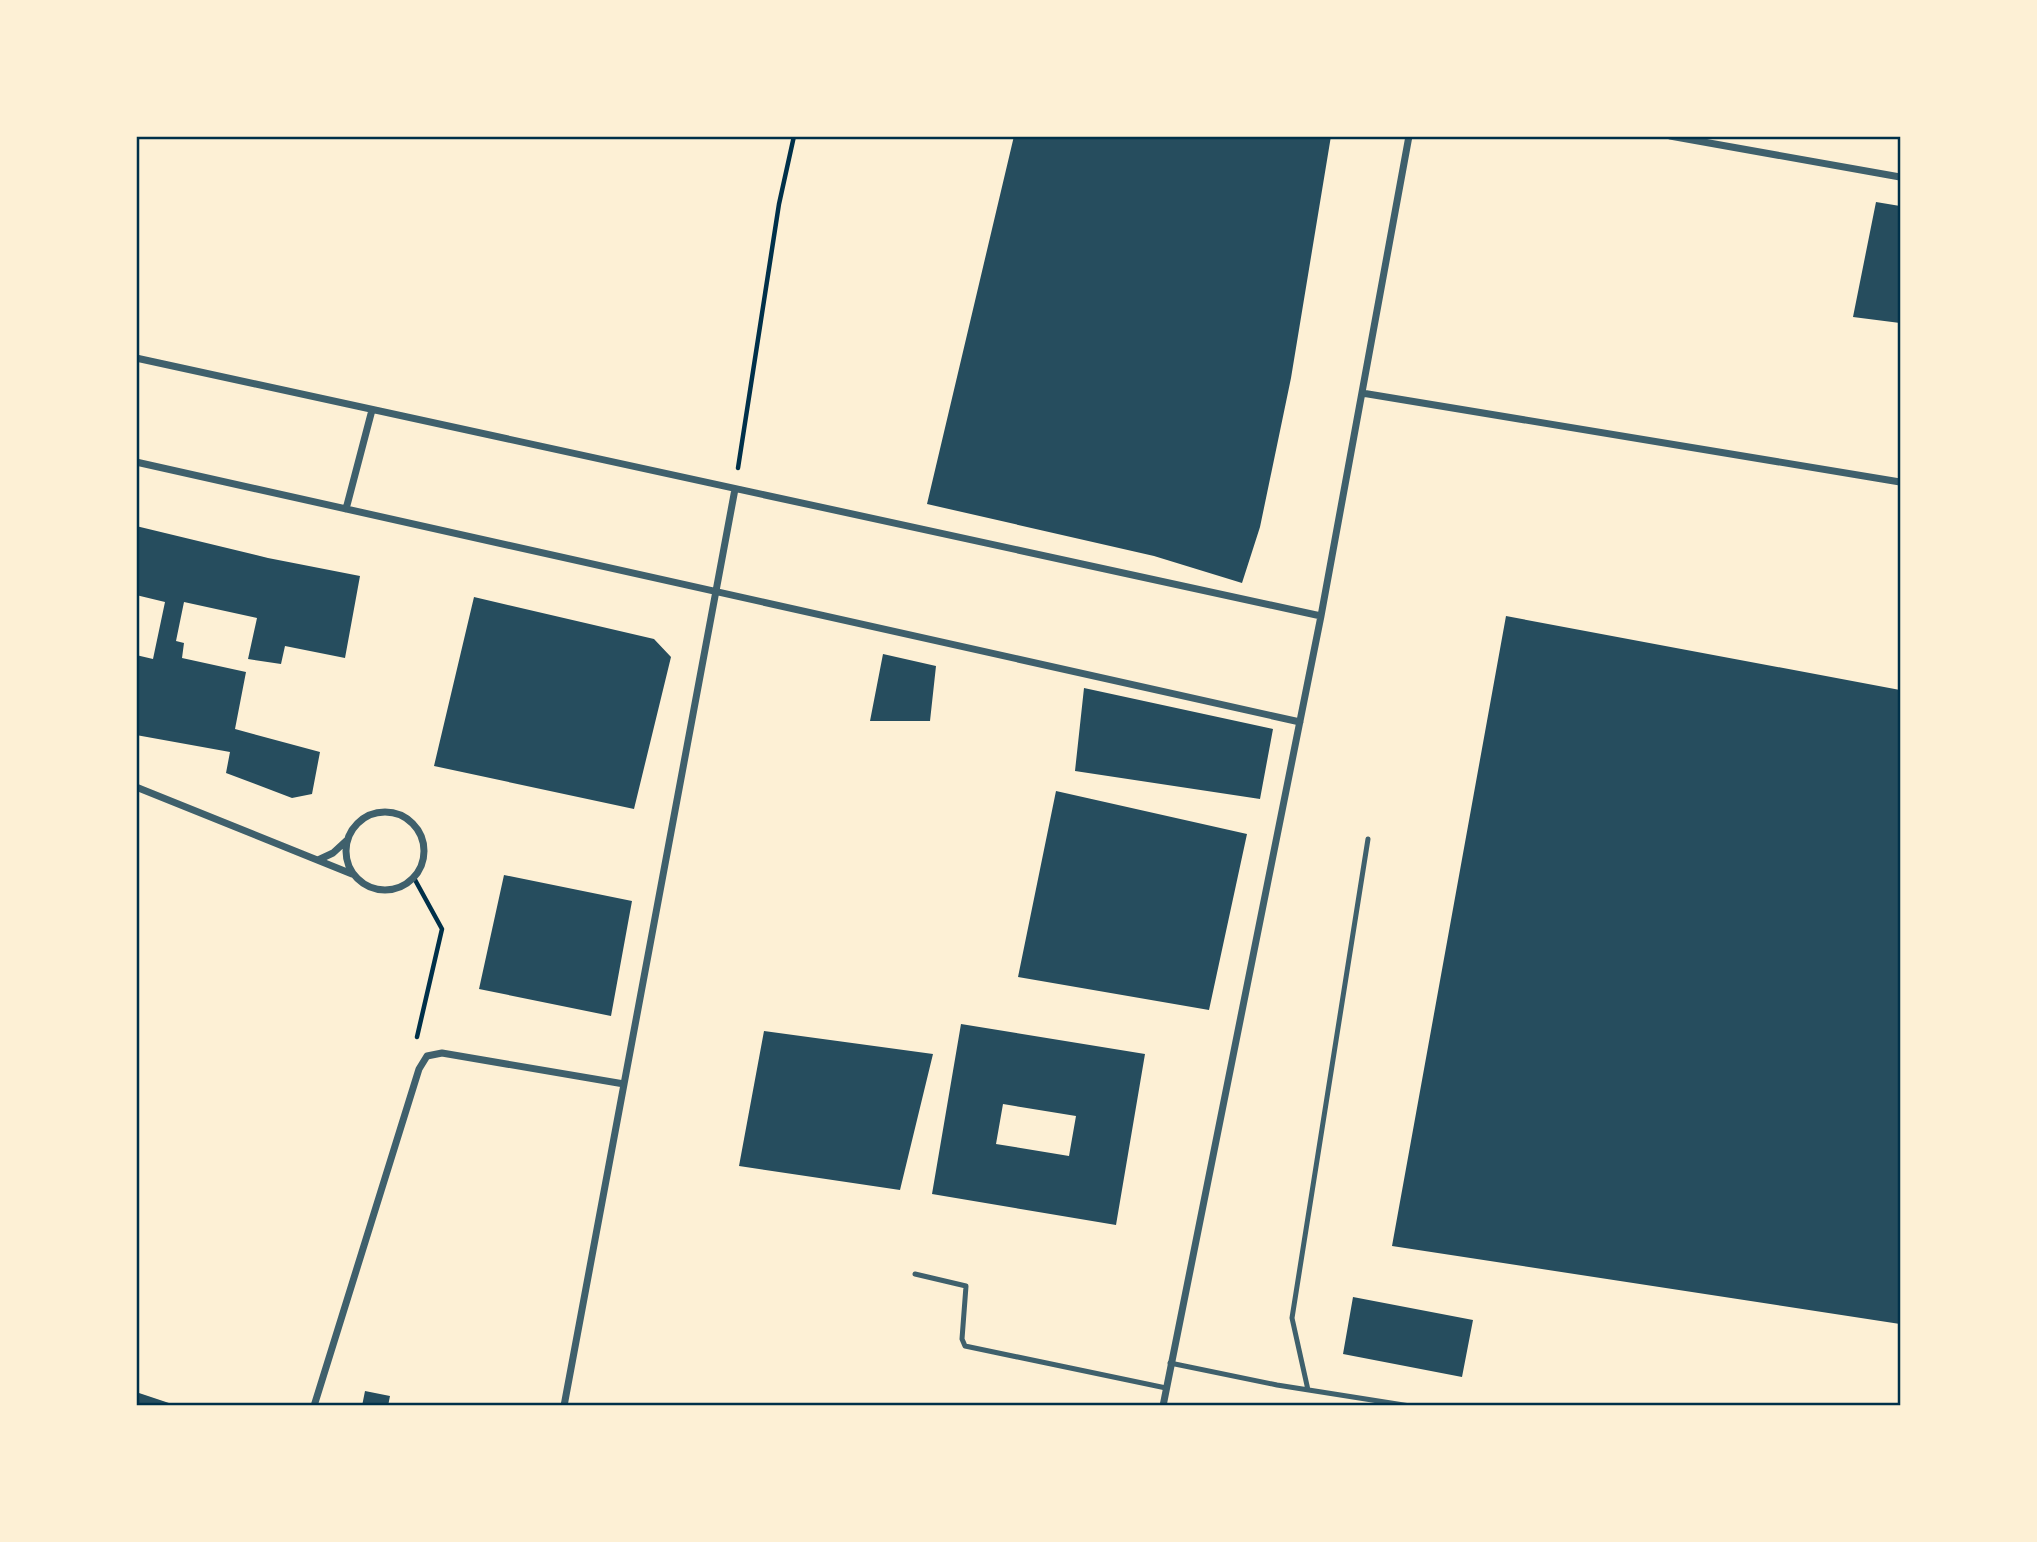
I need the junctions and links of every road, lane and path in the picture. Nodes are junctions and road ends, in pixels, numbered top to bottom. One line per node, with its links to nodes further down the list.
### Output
1 (794, 136): 10 (path)
2 (1409, 136): 6 (street)
3 (1670, 136): 4 (street)
4 (1900, 177)
5 (136, 359): 7 (street)
6 (1362, 393): 9 (street); 13 (street)
7 (372, 410): 10 (street); 11 (street)
8 (136, 462): 11 (street)
9 (1900, 482)
10 (735, 489): 12 (street); 13 (street)
11 (346, 509): 12 (street)
12 (715, 592): 14 (street); 22 (street)
13 (1321, 616): 14 (street)
14 (1300, 722): 24 (street)
15 (136, 787): 18 (street)
16 (348, 838): 18 (street); 19 (street); 20 (street)
17 (1368, 839): 26 (lane)
18 (318, 860): 19 (street)
19 (352, 874): 20 (street)
20 (414, 878): 21 (path)
21 (427, 1056): 22 (street); 27 (street)
22 (624, 1084): 28 (street)
23 (915, 1274): 25 (lane)
24 (1171, 1363): 25 (street); 26 (lane)
25 (1166, 1388): 29 (street)
26 (1308, 1390): 30 (lane)
27 (314, 1405)
28 (564, 1405)
29 (1163, 1405)
30 (1410, 1405)

